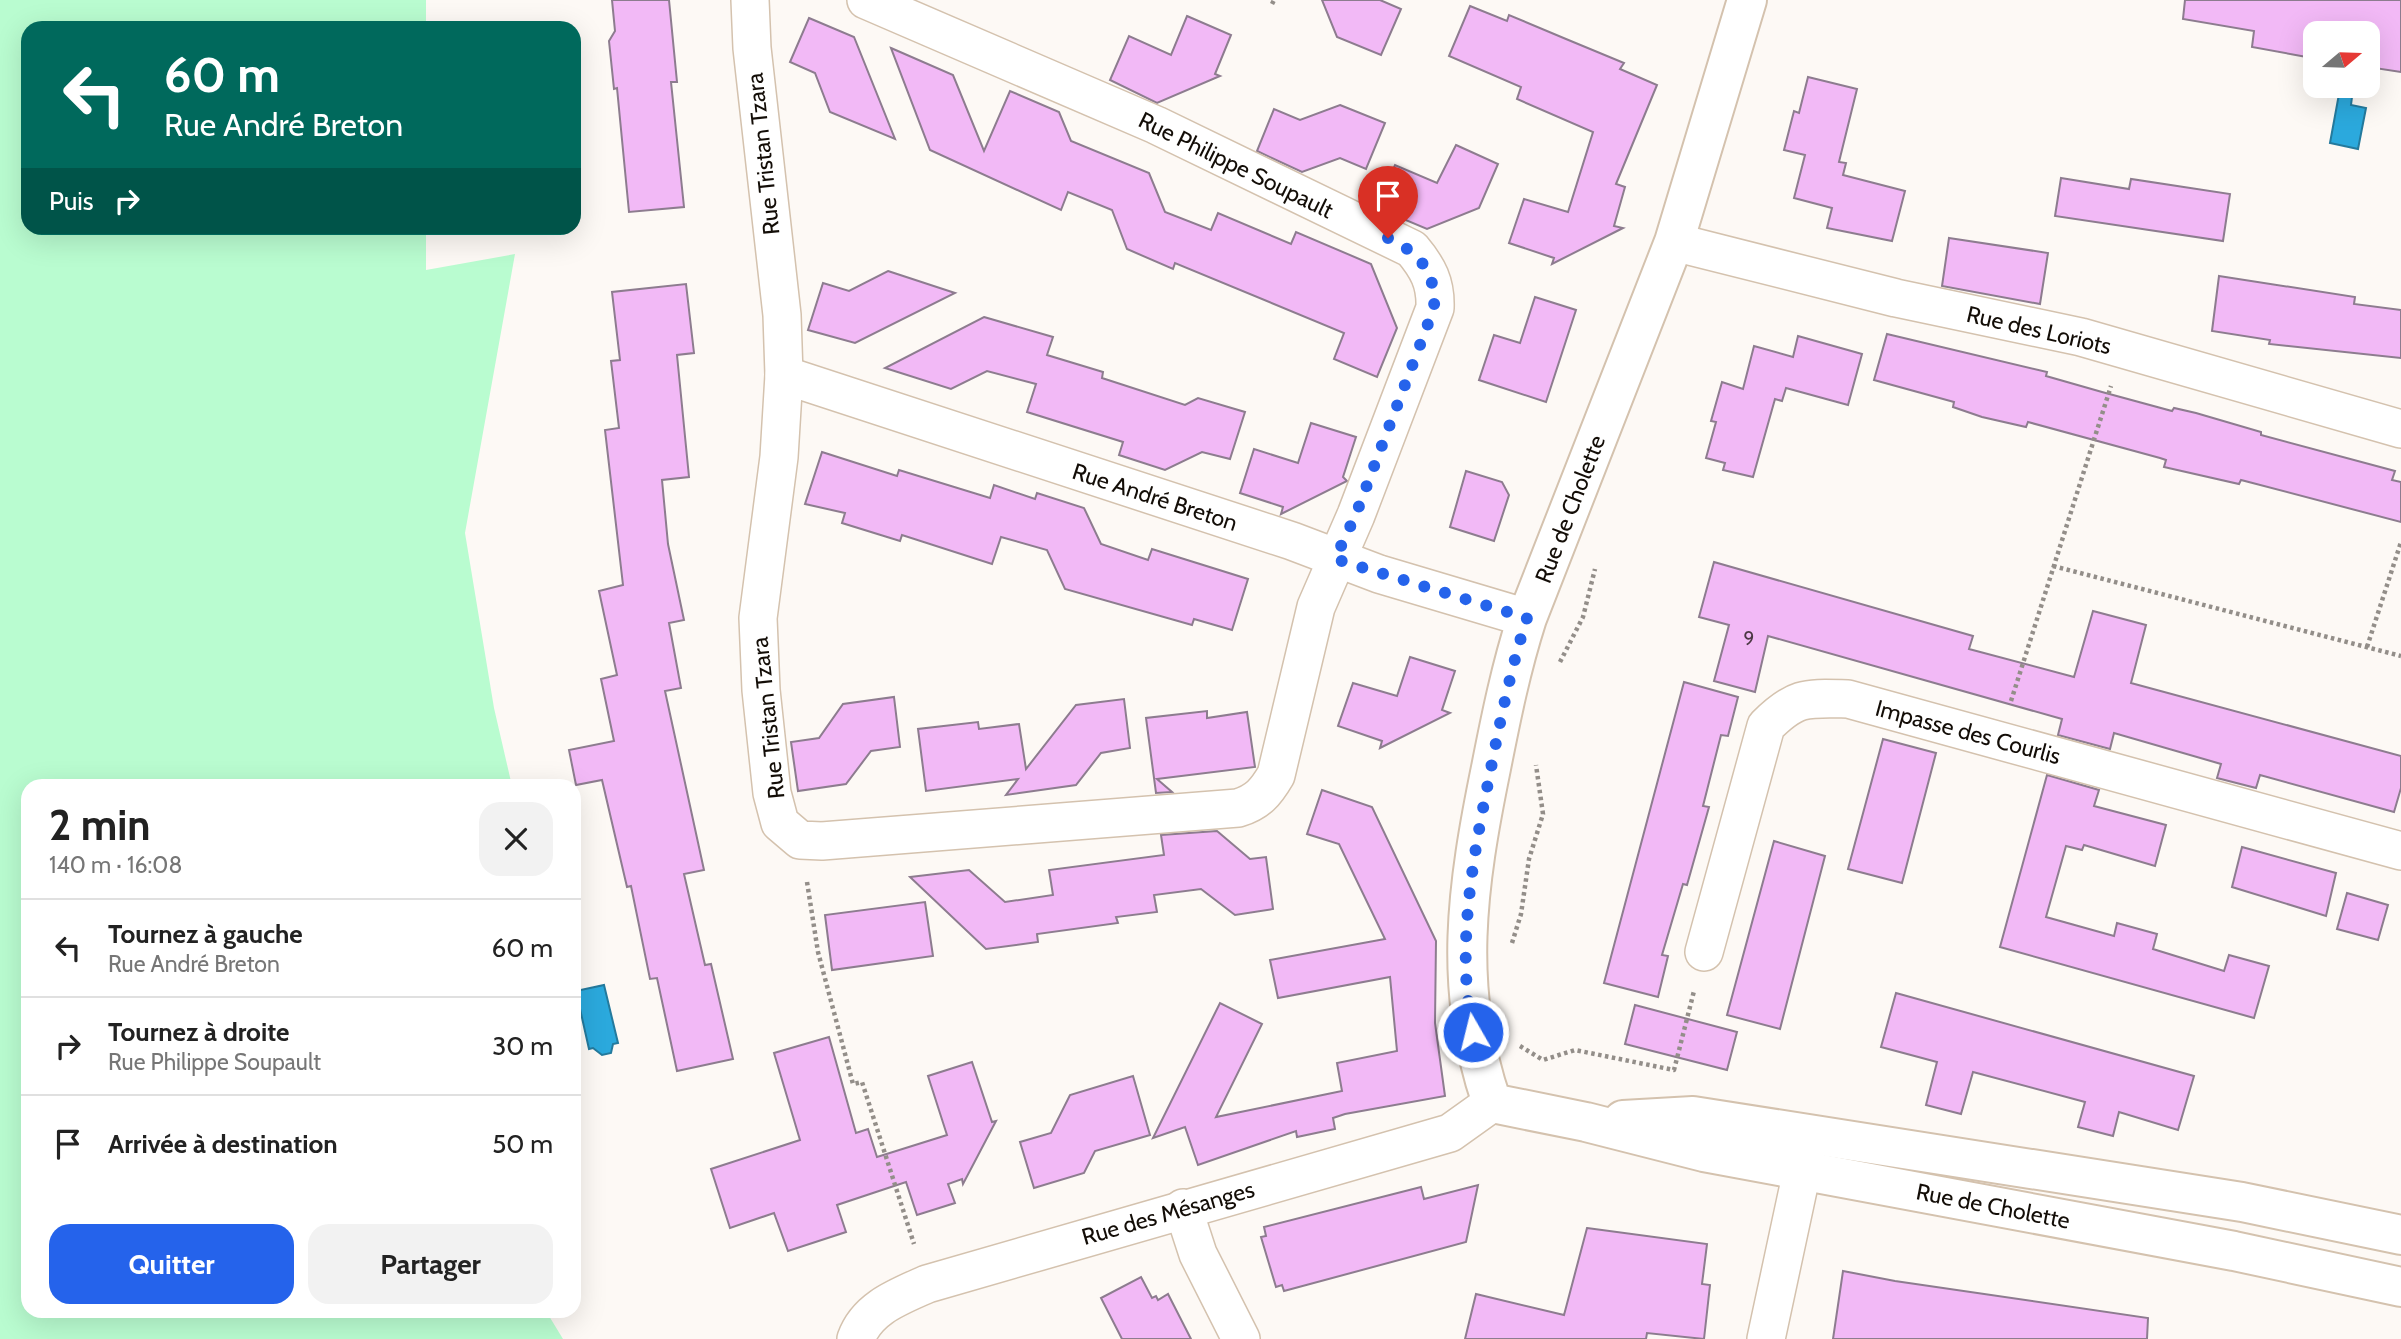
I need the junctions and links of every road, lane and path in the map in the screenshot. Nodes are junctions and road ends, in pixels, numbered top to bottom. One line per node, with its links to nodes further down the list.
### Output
1 (750, 0): 6 (street, Rue Tristan Tzara)
2 (866, 0): 9 (street, Rue Philippe Soupault)
3 (1747, 0): 4 (street, Rue de Cholette)
4 (1674, 242): 5 (street, Rue des Loriots); 12 (street, Rue de Cholette)
5 (2123, 349): 7 (street, Rue des Loriots); 11 (path)
6 (783, 375): 9 (street, Rue André Breton); 18 (street, Rue Tristan Tzara)
7 (2401, 429)
8 (2401, 542): 13 (path)
9 (1335, 559): 12 (street, Rue André Breton); 18 (street)
10 (1595, 564): 15 (path)
11 (2053, 566): 13 (path); 16 (path)
12 (1527, 618): 23 (street, Rue de Cholette)
13 (2367, 647): 14 (path)
14 (2401, 656)
15 (1559, 665)
16 (1999, 740): 19 (street, Impasse des Courlis); 21 (street, Impasse des Courlis)
17 (1538, 753): 20 (path)
18 (800, 839): 30 (path)
19 (2401, 851)
20 (1510, 948)
21 (1704, 952): 22 (path)
22 (1515, 1041)
23 (1492, 1103): 24 (street, Rue de Cholette); 26 (street, Rue des Mésanges)
24 (1586, 1122): 25 (street, Rue de Cholette); 27 (street, Rue de Cholette)
25 (1802, 1171): 28 (street, Rue de Cholette); 34 (street)
26 (1183, 1208): 30 (street, Rue des Mésanges); 33 (street)
27 (2401, 1235)
28 (2291, 1264): 29 (street); 31 (street, Rue de Cholette)
29 (2401, 1265)
30 (927, 1284): 32 (street, Rue des Mésanges)
31 (2401, 1287)
32 (856, 1339)
33 (1241, 1339)
34 (1766, 1339)

